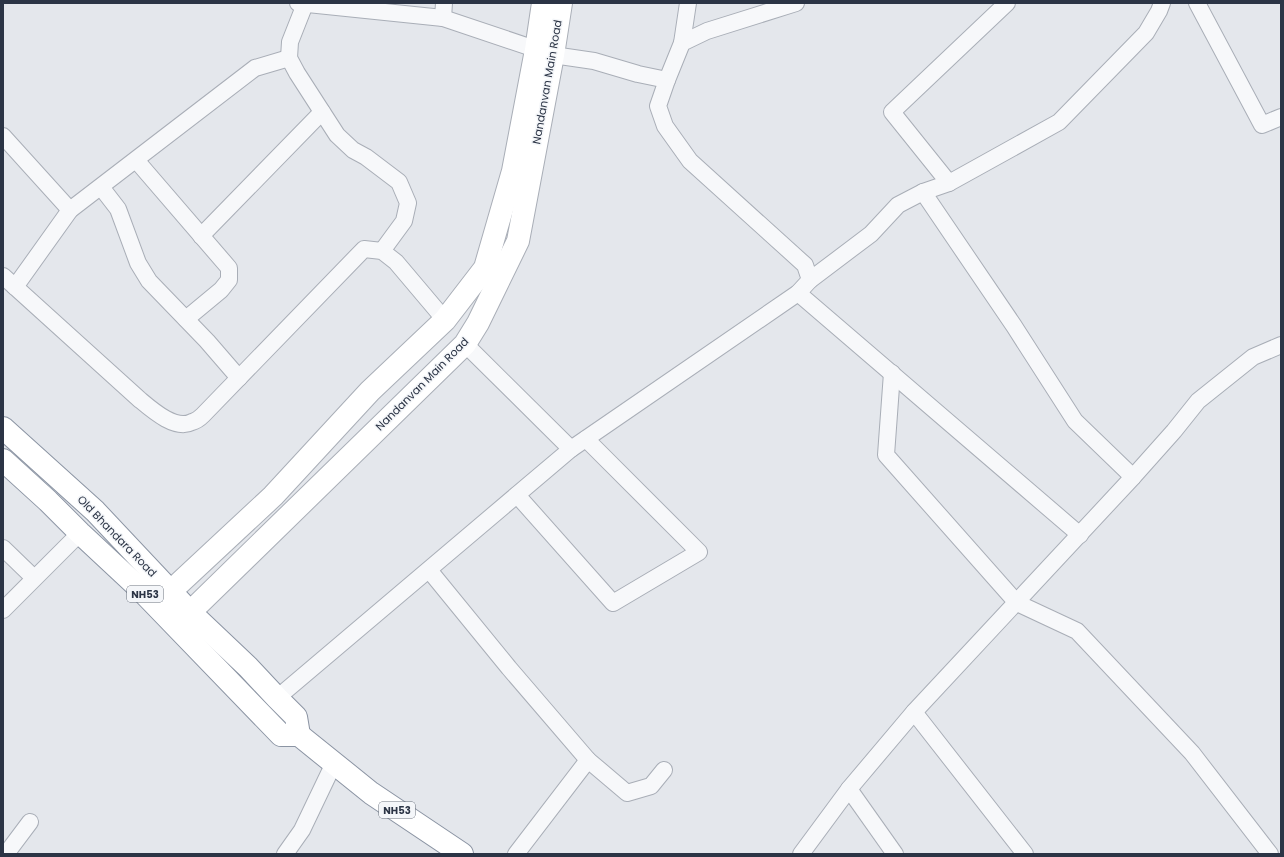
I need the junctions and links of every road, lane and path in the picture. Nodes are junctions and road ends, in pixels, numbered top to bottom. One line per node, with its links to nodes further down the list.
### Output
1 (543, 3): 11 (main road)
2 (561, 3): 11 (main road, Nandanvan Main Road)
3 (688, 3): 10 (street)
4 (796, 3): 10 (street)
5 (1007, 3): 18 (street)
6 (1162, 3): 18 (street)
7 (1197, 3): 15 (street)
8 (302, 4): 9 (street); 12 (street)
9 (444, 11): 11 (street)
10 (682, 43): 13 (street)
11 (545, 52): 13 (street); 29 (main road); 30 (main road, Nandanvan Main Road)
12 (288, 58): 14 (street); 17 (street)
13 (667, 80): 25 (street)
14 (322, 112): 22 (street); 23 (street)
15 (1281, 117)
16 (3, 136): 21 (street)
17 (136, 160): 19 (street); 22 (street)
18 (948, 183): 20 (street)
19 (101, 188): 21 (street); 28 (street)
20 (923, 192): 25 (street); 38 (street)
21 (70, 210): 26 (street)
22 (201, 236): 28 (street)
23 (382, 252): 29 (street); 33 (street)
24 (3, 276): 26 (street)
25 (810, 280): 27 (street)
26 (16, 287): 33 (street)
27 (798, 293): 32 (street); 35 (street)
28 (186, 318): 33 (street)
29 (445, 320): 45 (main road)
30 (465, 344): 36 (street); 48 (main road, Nandanvan Main Road)
31 (1280, 348): 38 (street)
32 (892, 373): 41 (street); 46 (street)
33 (239, 378)
34 (3, 428): 45 (main road, Old Bhandara Road / NH53)
35 (586, 439): 36 (street); 39 (street)
36 (571, 449): 39 (street)
37 (3, 460): 40 (main road, NH53)
38 (1133, 477): 41 (street)
39 (518, 495): 43 (street)
40 (80, 533): 44 (street); 45 (main road, NH53)
41 (1080, 535): 46 (street)
42 (3, 548): 44 (street)
43 (429, 570): 49 (street); 53 (street)
44 (34, 578): 47 (street)
45 (163, 598): 48 (main road, Old Bhandara Road / NH53)
46 (1016, 603): 50 (street); 65 (street)
47 (3, 610)
48 (184, 619): 49 (main road, Old Bhandara Road / NH53); 51 (main road, NH53)
49 (277, 698): 51 (main road); 52 (main road, NH53)
50 (914, 712): 56 (street); 64 (street)
51 (260, 713): 52 (main road, NH53)
52 (299, 735): 54 (main road, NH53)
53 (588, 760): 55 (street); 61 (street)
54 (334, 763): 59 (street); 60 (main road, NH53)
55 (664, 770)
56 (849, 789): 62 (street); 63 (street)
57 (30, 822): 58 (street)
58 (6, 854)
59 (285, 854)
60 (462, 854)
61 (516, 854)
62 (801, 854)
63 (895, 854)
64 (1025, 854)
65 (1270, 854)

